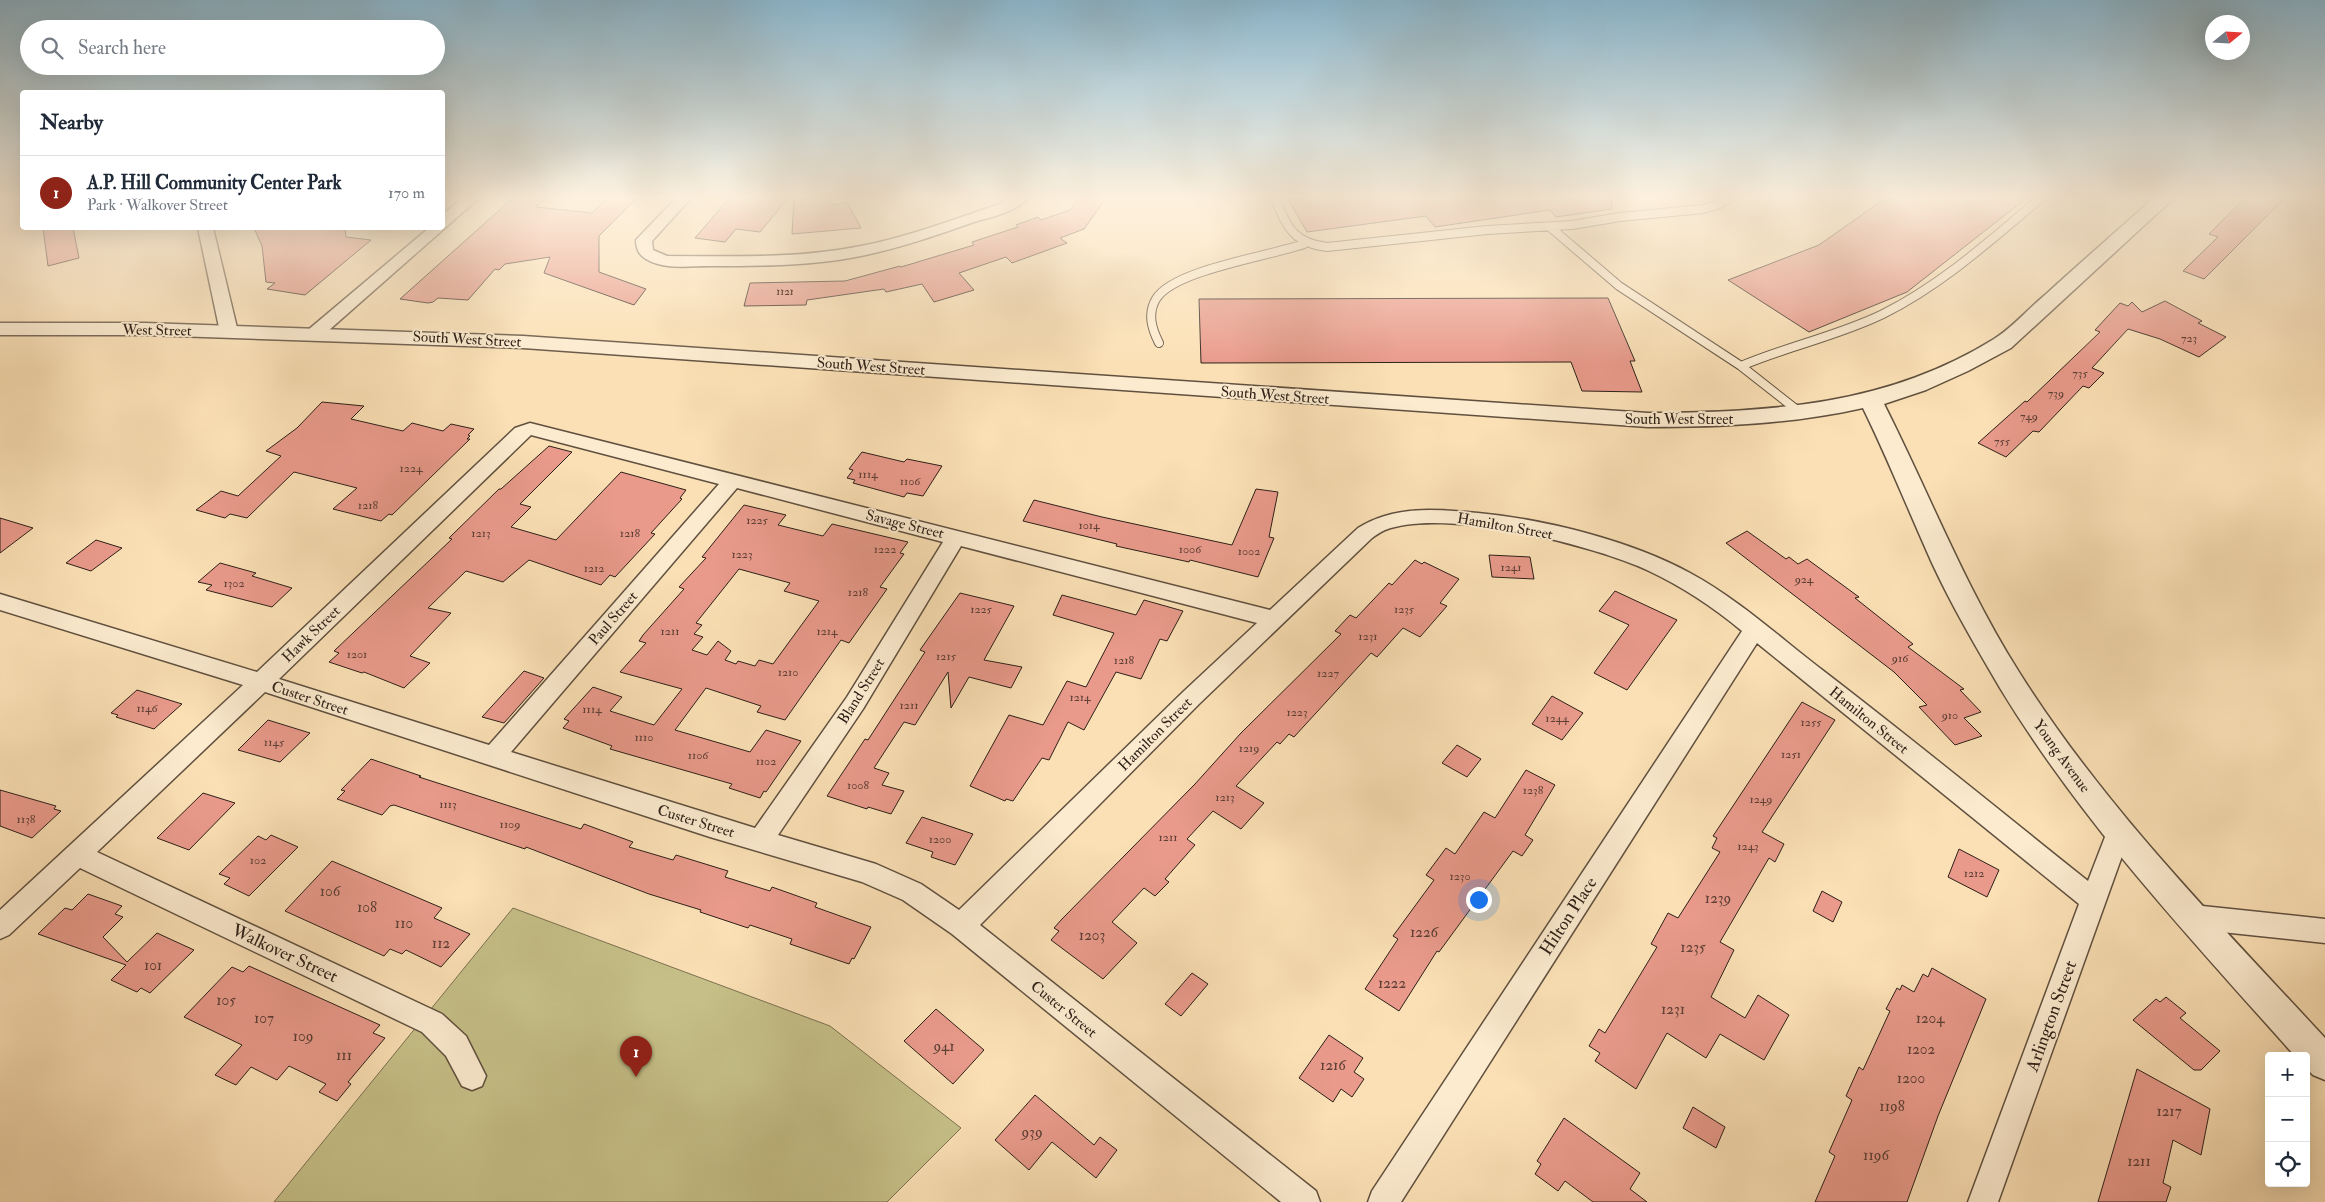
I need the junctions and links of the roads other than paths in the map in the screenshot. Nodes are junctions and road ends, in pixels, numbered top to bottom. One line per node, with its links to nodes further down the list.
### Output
1 (210, 253): 10 (street)
2 (409, 253): 11 (street)
3 (647, 253): 4 (street)
4 (846, 253)
5 (1275, 253): 12 (lane)
6 (1581, 253): 13 (lane)
7 (1974, 253): 13 (lane)
8 (2103, 253): 14 (street, South West Street)
9 (0, 329): 10 (street, West Street)
10 (229, 332): 11 (street, West Street)
11 (314, 334): 15 (street, South West Street)
12 (1159, 343)
13 (1740, 366): 15 (lane)
14 (1871, 401): 15 (street, South West Street); 24 (street, Young Avenue)
15 (1802, 414)
16 (536, 430): 17 (street, Savage Street); 22 (street, Hawk Street)
17 (733, 480): 18 (street, Savage Street); 23 (street, Paul Street)
18 (956, 538): 20 (street, Savage Street); 25 (street, Bland Street)
19 (0, 602): 22 (street, Custer Street)
20 (1274, 619): 21 (street, Hamilton Street); 29 (street, Hamilton Street)
21 (1754, 630): 27 (street, Hamilton Street); 35 (street, Hilton Place)
22 (261, 682): 23 (street, Custer Street); 26 (street, Hawk Street)
23 (493, 757): 25 (street, Custer Street)
24 (2119, 831): 27 (street, Arlington Street); 28 (street, Young Avenue)
25 (760, 840): 29 (street, Custer Street)
26 (76, 854): 30 (street, Hawk Street); 33 (street, Walkover Street)
27 (2093, 900): 36 (street, Arlington Street)
28 (2194, 917): 31 (street); 32 (street, Young Avenue)
29 (961, 926): 34 (street, Custer Street)
30 (0, 927)
31 (2325, 932)
32 (2325, 1063)
33 (472, 1076)
34 (1306, 1202)
35 (1383, 1202)
36 (1983, 1202)

